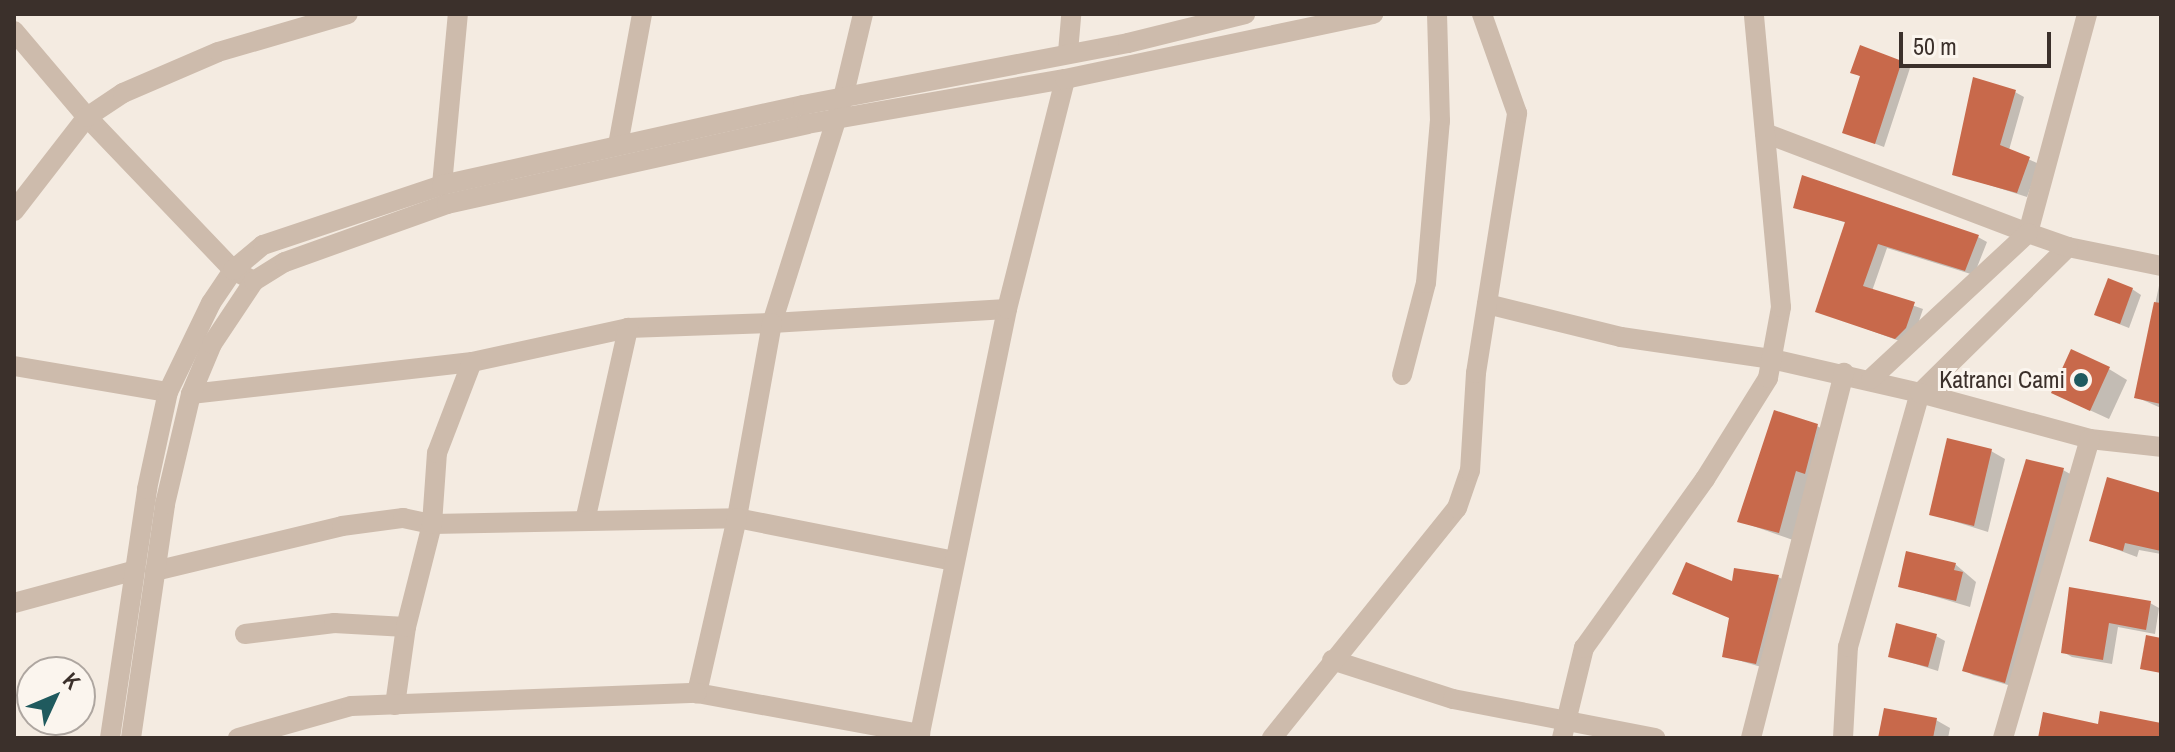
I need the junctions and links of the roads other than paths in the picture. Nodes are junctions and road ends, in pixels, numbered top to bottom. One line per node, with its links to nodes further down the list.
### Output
1 (348, 14): 16 (street)
2 (458, 14): 20 (street)
3 (642, 14): 19 (street)
4 (863, 14): 15 (street)
5 (1071, 14): 13 (street)
6 (1245, 14): 13 (street)
7 (1373, 14): 14 (street)
8 (1437, 14): 35 (street)
9 (1482, 14): 27 (street)
10 (1754, 14): 18 (street)
11 (2087, 14): 22 (street)
12 (14, 31): 16 (street)
13 (1068, 52): 15 (street)
14 (1065, 79): 17 (street); 28 (street)
15 (843, 98): 17 (street); 19 (street)
16 (87, 117): 21 (street); 25 (street)
17 (836, 120): 26 (street); 29 (street)
18 (1765, 133): 22 (street); 31 (street)
19 (618, 145): 20 (street)
20 (442, 185): 25 (street)
21 (14, 211)
22 (2028, 233): 23 (street); 36 (street)
23 (2068, 247): 24 (street); 38 (street)
24 (2161, 266)
25 (233, 270): 26 (street); 37 (street)
26 (254, 281): 39 (street)
27 (1487, 304): 31 (street); 51 (street)
28 (1007, 309): 29 (street); 45 (street)
29 (772, 323): 30 (street); 42 (street)
30 (628, 328): 32 (street); 43 (street)
31 (1772, 359): 34 (street); 54 (street)
32 (472, 362): 39 (street); 44 (street)
33 (14, 366): 37 (street)
34 (1844, 373): 36 (street); 61 (street)
35 (1402, 375)
36 (1871, 379): 38 (street)
37 (168, 392): 46 (street)
38 (1920, 393): 40 (street); 62 (street)
39 (191, 394): 47 (street)
40 (2090, 439): 41 (street); 63 (street)
41 (2161, 447)
42 (737, 518): 43 (street); 45 (street); 52 (street)
43 (585, 521): 44 (street)
44 (432, 524): 47 (street); 49 (street)
45 (955, 561): 55 (street)
46 (133, 571): 48 (street); 56 (street)
47 (155, 571): 57 (street)
48 (14, 603)
49 (406, 627): 50 (street); 53 (street)
50 (245, 634)
51 (1332, 660): 54 (street); 59 (street)
52 (697, 693): 53 (street); 55 (street)
53 (395, 705): 58 (street)
54 (1564, 731): 60 (street)
55 (919, 736)
56 (110, 738)
57 (131, 738)
58 (238, 738)
59 (1272, 738)
60 (1655, 738)
61 (1751, 738)
62 (1843, 738)
63 (2003, 738)

